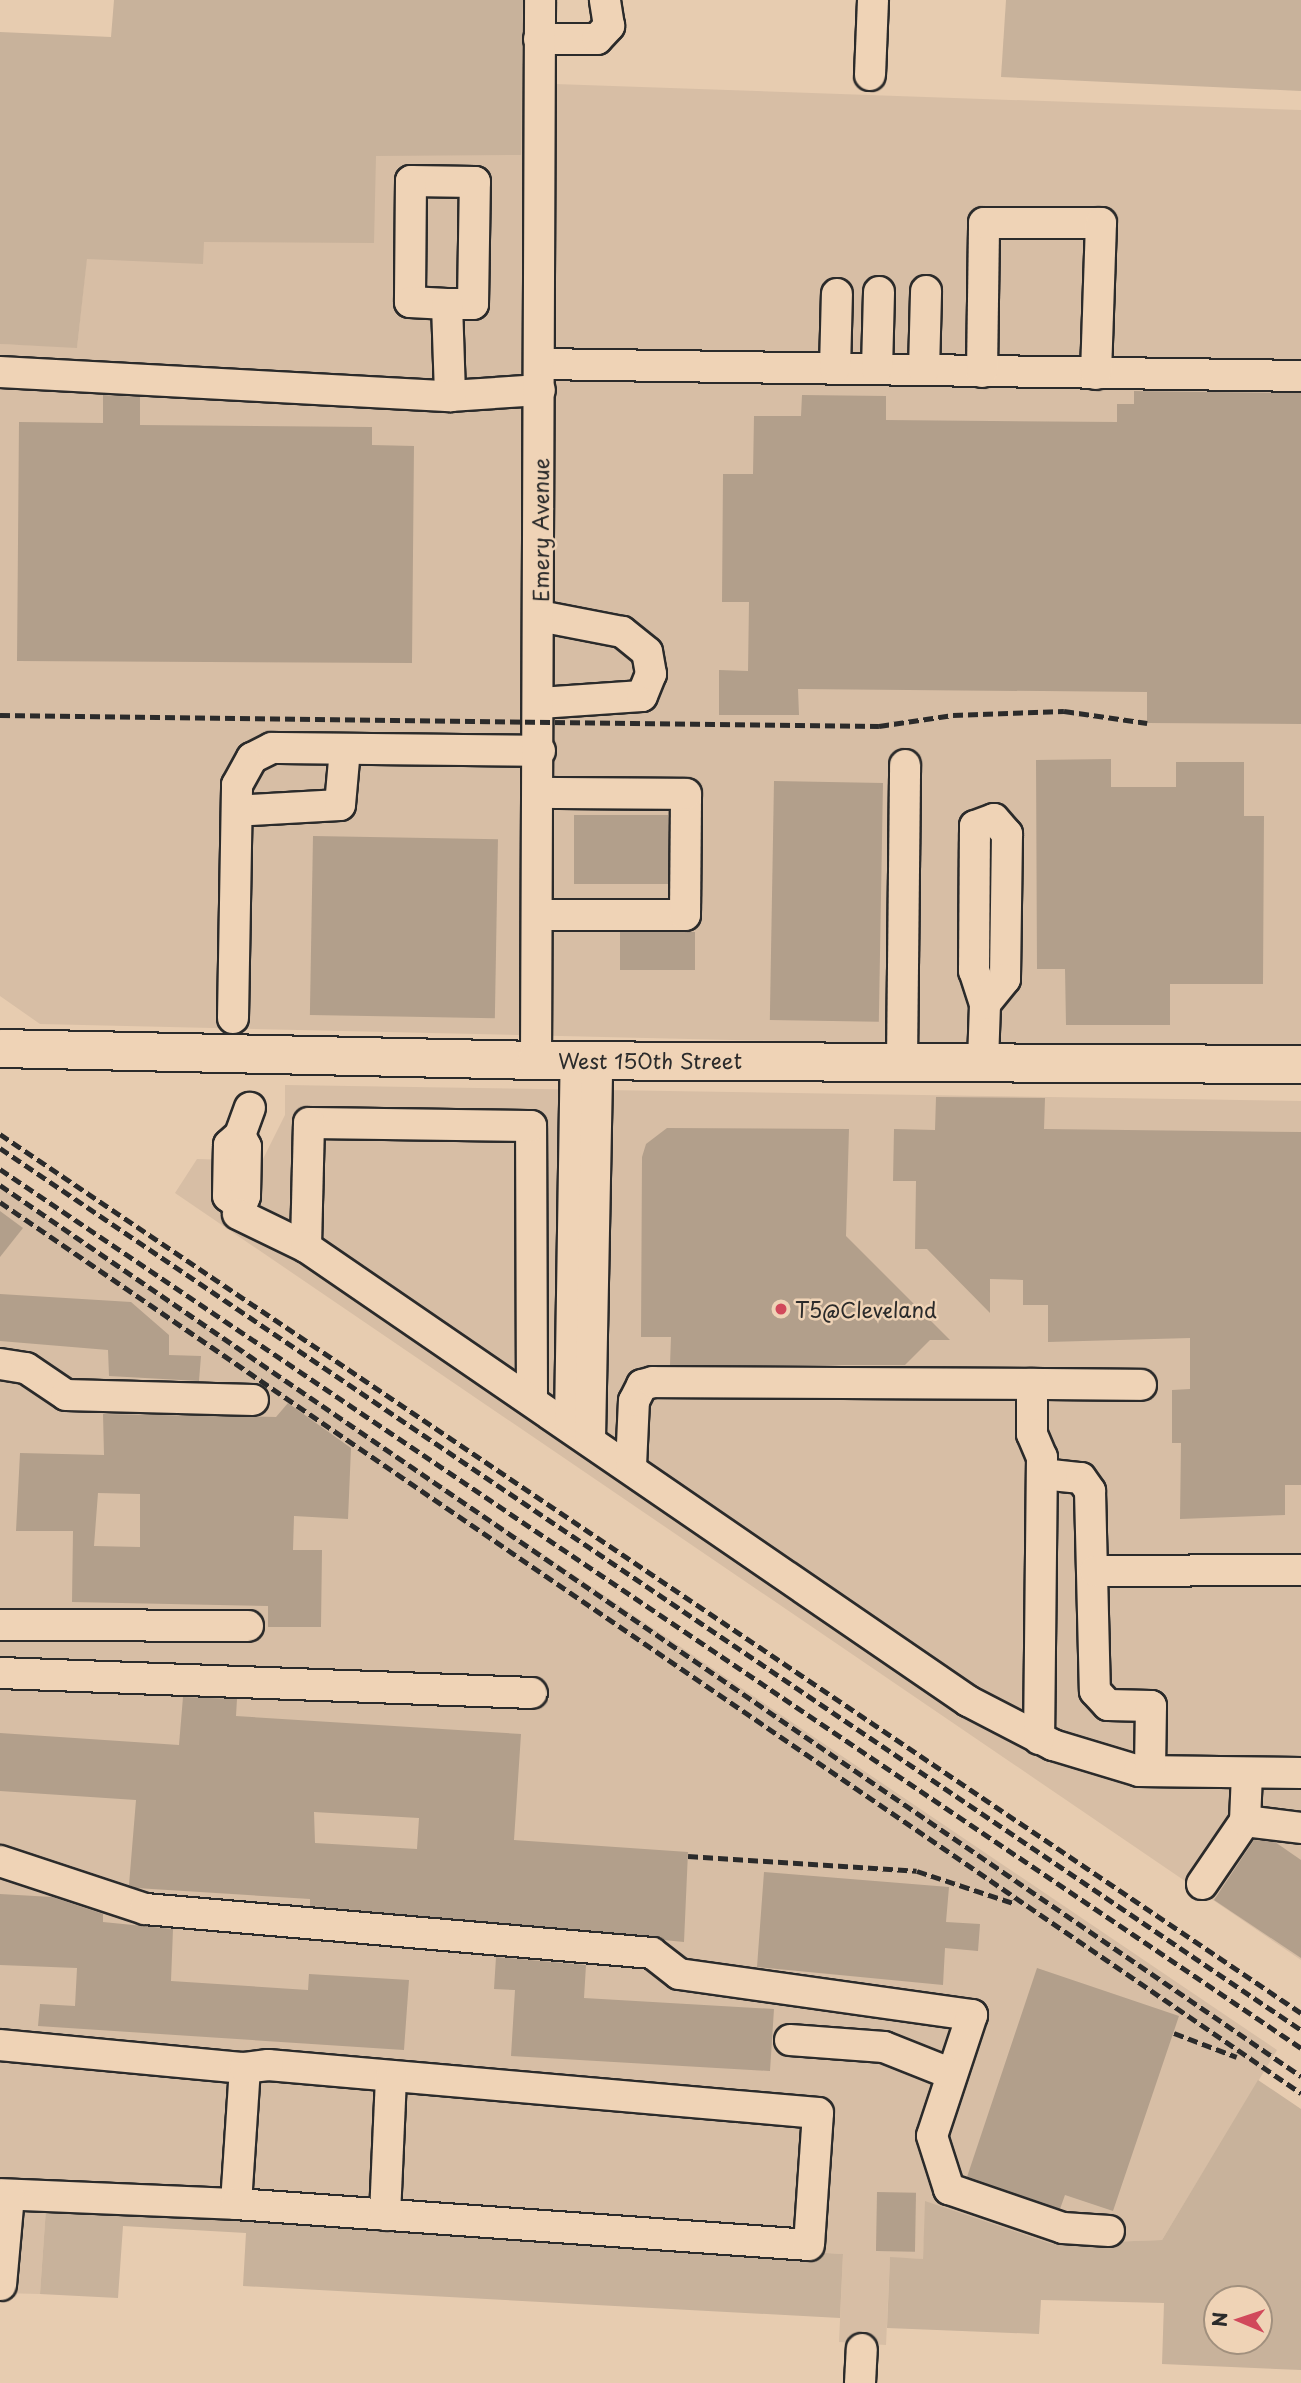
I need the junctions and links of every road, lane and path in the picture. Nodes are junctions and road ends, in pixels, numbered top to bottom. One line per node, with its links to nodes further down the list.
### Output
1 (540, 0): 4 (street, Emery Avenue)
2 (605, 0): 4 (street)
3 (873, 0): 5 (street)
4 (540, 39): 17 (street, Emery Avenue)
5 (870, 75)
6 (926, 291): 12 (street)
7 (879, 292): 11 (street)
8 (837, 294): 10 (street)
9 (447, 304): 18 (street)
10 (835, 368): 11 (street); 17 (street)
11 (877, 369): 12 (street)
12 (924, 370): 14 (street)
13 (0, 372): 18 (street)
14 (982, 372): 15 (street); 15 (street)
15 (1096, 374): 16 (street)
16 (1301, 376)
17 (540, 377): 18 (street); 19 (street, Emery Avenue)
18 (450, 396)
19 (540, 616): 20 (street, Emery Avenue); 20 (street)
20 (540, 703): 22 (street, Emery Avenue)
21 (345, 749): 22 (street); 25 (street); 28 (street)
22 (540, 751): 24 (street, Emery Avenue)
23 (905, 765): 32 (street)
24 (539, 793): 26 (street, Emery Avenue); 26 (street)
25 (251, 810)
26 (538, 915): 30 (street, Emery Avenue)
27 (985, 1004): 27 (street); 33 (street)
28 (233, 1018)
29 (0, 1048): 30 (main road, West 150th Street)
30 (536, 1060): 31 (main road, West 150th Street)
31 (586, 1060): 32 (main road, West 150th Street); 42 (street)
32 (902, 1062): 33 (main road, West 150th Street)
33 (983, 1062): 34 (main road, West 150th Street)
34 (1301, 1064)
35 (245, 1121): 36 (street)
36 (306, 1247): 40 (street); 40 (street)
37 (0, 1364): 41 (street)
38 (1032, 1384): 39 (street); 43 (street); 44 (street)
39 (1141, 1385)
40 (532, 1397): 42 (street)
41 (253, 1400)
42 (580, 1430): 43 (street)
43 (631, 1466): 51 (street)
44 (1042, 1474): 46 (street); 51 (street)
45 (1301, 1570): 46 (street)
46 (1095, 1571): 52 (street)
47 (0, 1625): 48 (street)
48 (248, 1626)
49 (0, 1673): 50 (street)
50 (532, 1693)
51 (1039, 1739): 52 (street)
52 (1150, 1771): 53 (street)
53 (1247, 1773): 54 (street); 55 (street)
54 (1301, 1773)
55 (1245, 1821): 56 (street); 58 (street)
56 (1301, 1828)
57 (0, 1861): 62 (street)
58 (1202, 1884)
59 (790, 2040): 62 (street)
60 (0, 2045): 61 (street)
61 (245, 2068): 63 (street); 65 (street)
62 (952, 2074): 67 (street)
63 (391, 2076): 66 (street); 66 (street)
64 (4, 2194): 65 (street); 68 (street)
65 (236, 2204): 66 (street)
66 (385, 2215)
67 (1109, 2231)
68 (2, 2285)
69 (862, 2349): 70 (street)
70 (860, 2383)

